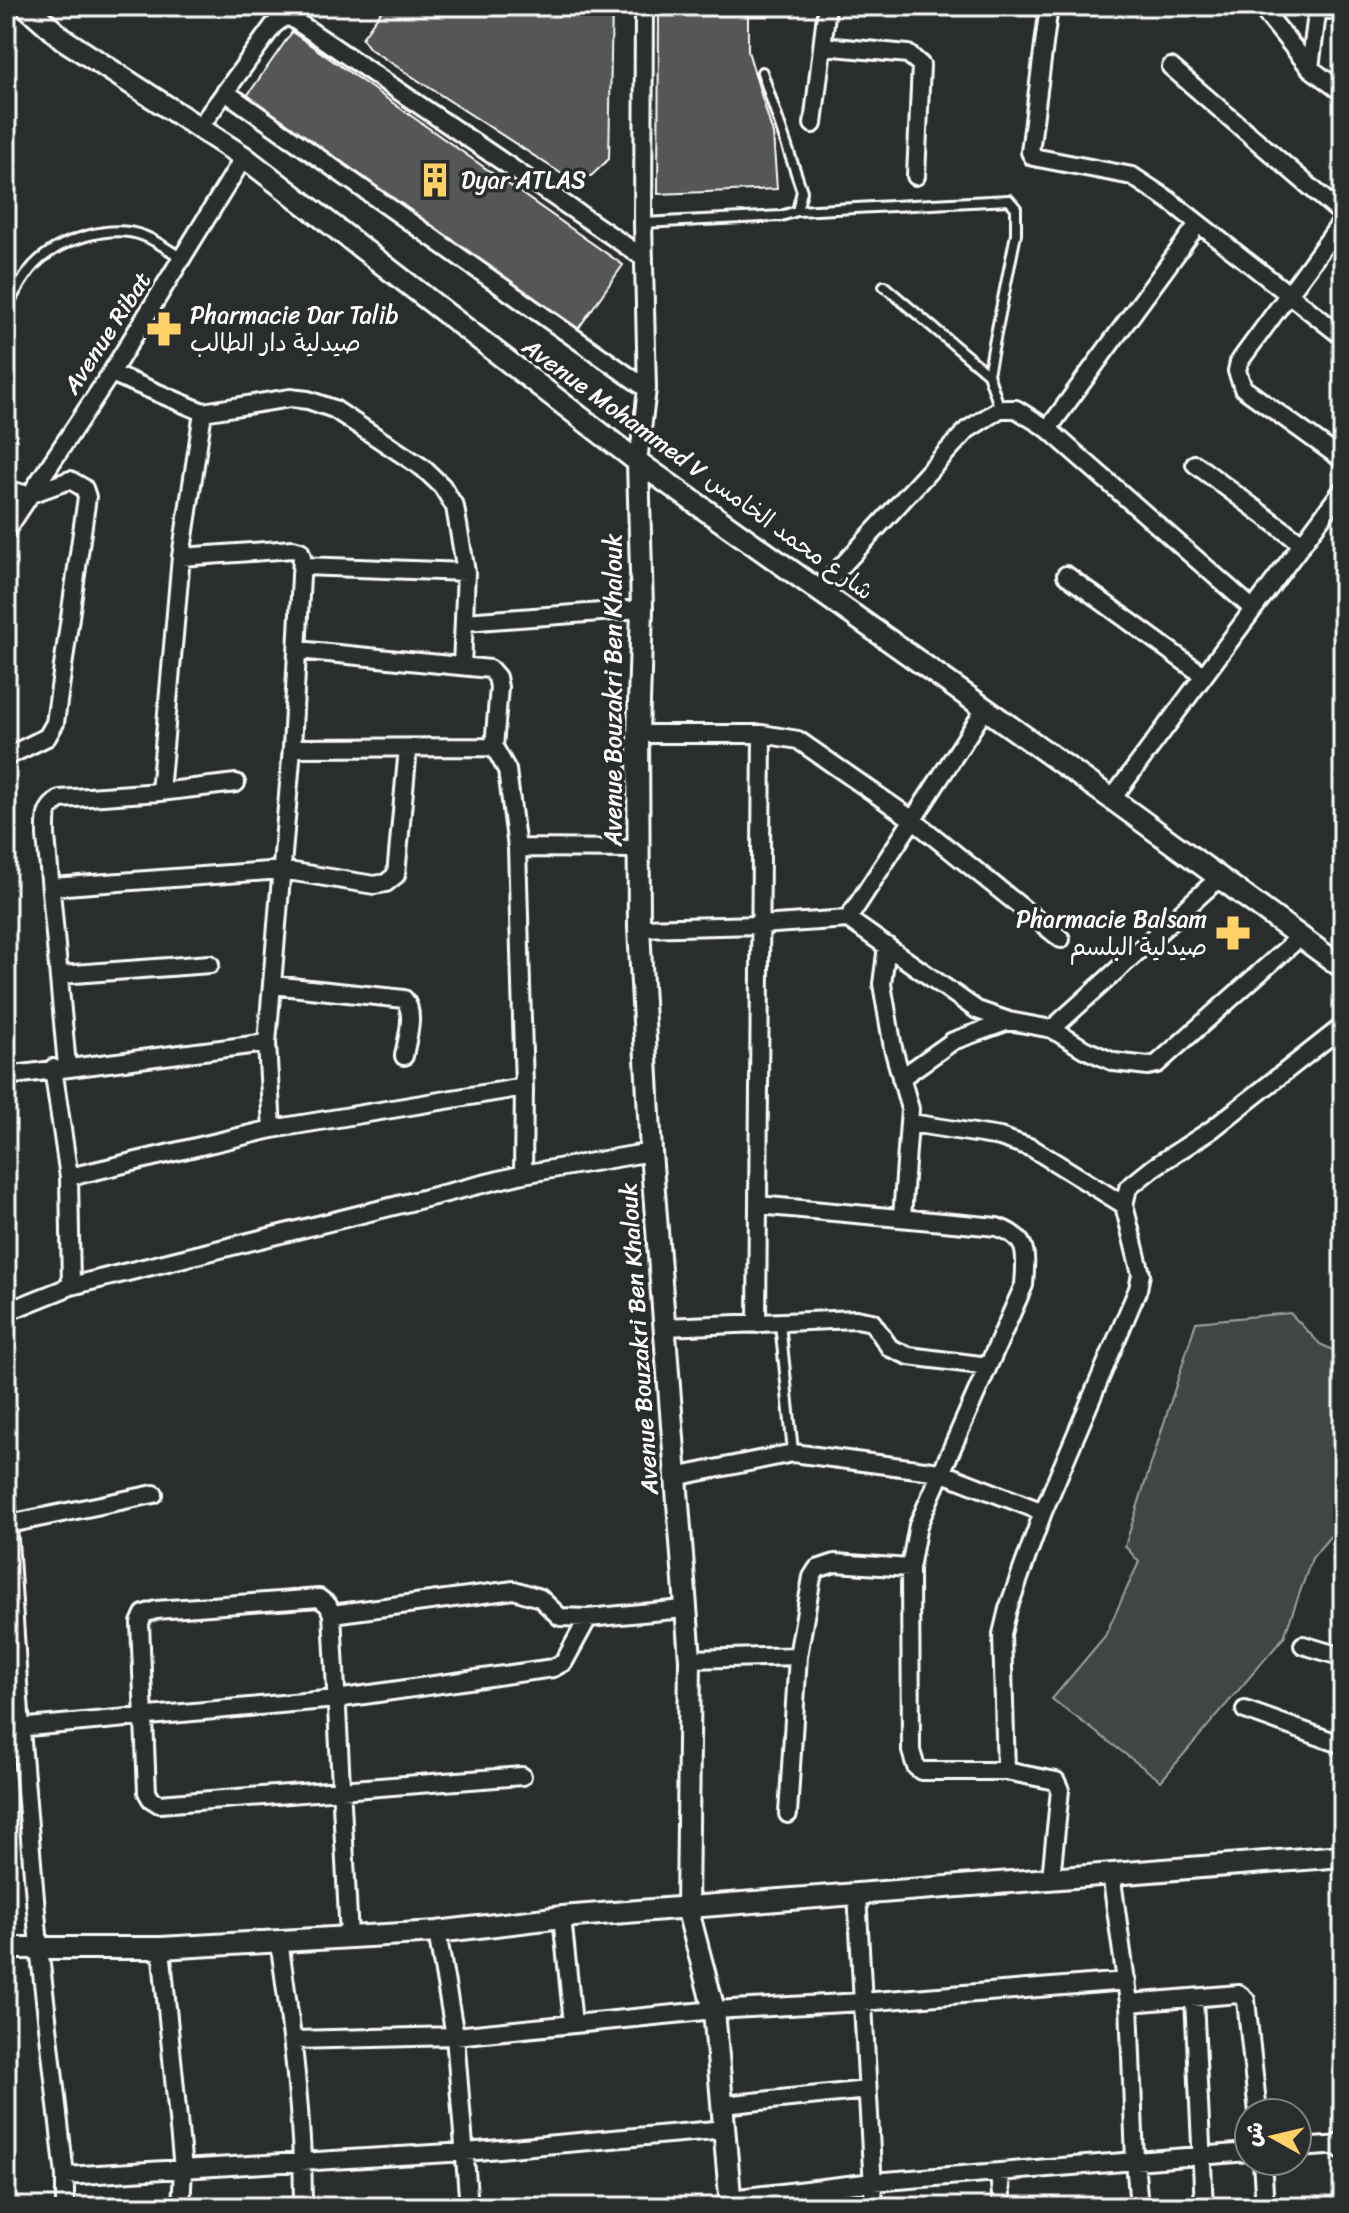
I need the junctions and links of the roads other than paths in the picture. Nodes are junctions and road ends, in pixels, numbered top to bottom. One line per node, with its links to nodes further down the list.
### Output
1 (26, 6): 15 (street, Avenue Mohammed V شارع محمد الخامس)
2 (644, 6): 20 (street)
3 (827, 6): 8 (street)
4 (1049, 6): 21 (street)
5 (1261, 7): 10 (street)
6 (1318, 7): 7 (street); 10 (street)
7 (1343, 12)
8 (824, 46): 14 (street); 17 (street)
9 (1171, 67): 19 (street)
10 (1310, 68): 13 (street)
11 (762, 72): 18 (lane)
12 (227, 93): 15 (street); 23 (street); 30 (street)
13 (1343, 93)
14 (813, 124)
15 (199, 128): 16 (street, Avenue Mohammed V شارع محمد الخامس)
16 (244, 157): 22 (street, Avenue Ribat); 35 (street, Avenue Mohammed V شارع محمد الخامس)
17 (916, 176)
18 (797, 211): 20 (lane); 29 (lane)
19 (1343, 218): 25 (street)
20 (643, 223): 23 (street)
21 (1198, 224): 25 (street); 33 (street)
22 (183, 258): 26 (lane); 28 (street, Avenue Ribat)
23 (644, 258): 30 (street)
24 (884, 286): 29 (lane)
25 (1287, 295): 27 (street); 34 (street)
26 (6, 307)
27 (1343, 337)
28 (111, 373): 32 (street); 39 (street, Avenue Ribat)
29 (988, 374): 31 (lane)
30 (647, 389): 35 (street)
31 (1000, 409): 33 (street); 46 (street)
32 (203, 412): 42 (street); 44 (street)
33 (1048, 429): 48 (street)
34 (1343, 460)
35 (638, 462): 46 (street, Avenue Mohammed V شارع محمد الخامس); 47 (street, Avenue Bouzakri Ben Khalouk)
36 (1195, 464): 41 (street)
37 (6, 489): 39 (street)
38 (1343, 489): 41 (street)
39 (28, 495): 40 (street, Avenue Ribat); 59 (street)
40 (6, 531)
41 (1301, 543): 48 (street)
42 (181, 557): 43 (street); 61 (street)
43 (303, 566): 44 (street); 50 (street)
44 (466, 572): 49 (street)
45 (1066, 575): 52 (street)
46 (818, 592): 53 (street, Avenue Mohammed V شارع محمد الخامس)
47 (642, 609): 49 (street); 54 (street, Avenue Bouzakri Ben Khalouk)
48 (1253, 609): 52 (street)
49 (464, 622): 51 (street)
50 (298, 650): 51 (street); 57 (street)
51 (462, 666): 56 (street)
52 (1203, 675): 62 (street)
53 (985, 709): 62 (street, Avenue Mohammed V شارع محمد الخامس); 63 (street)
54 (638, 734): 55 (street); 65 (street, Avenue Bouzakri Ben Khalouk)
55 (762, 734): 63 (street); 70 (street)
56 (494, 747): 58 (street); 64 (street)
57 (292, 748): 58 (street); 66 (street)
58 (408, 748): 66 (street)
59 (6, 757)
60 (236, 783): 61 (street)
61 (160, 792): 68 (street)
62 (1112, 799): 67 (street, Avenue Mohammed V شارع محمد الخامس)
63 (913, 820): 69 (street); 73 (street)
64 (517, 848): 65 (street); 87 (street)
65 (639, 849): 71 (street, Avenue Bouzakri Ben Khalouk)
66 (282, 870): 68 (street); 78 (street)
67 (1219, 878): 72 (street, Avenue Mohammed V شارع محمد الخامس); 81 (street)
68 (52, 887): 77 (street)
69 (848, 919): 70 (street); 74 (street)
70 (760, 925): 71 (street); 93 (street)
71 (639, 928): 90 (street, Avenue Bouzakri Ben Khalouk)
72 (1301, 936): 76 (street, Avenue Mohammed V شارع محمد الخامس); 81 (street)
73 (1061, 939)
74 (887, 946): 79 (street); 86 (street)
75 (210, 964): 77 (street)
76 (1343, 968)
77 (60, 975): 84 (street)
78 (272, 985): 82 (street); 83 (street)
79 (1009, 1021): 81 (street); 86 (street)
80 (1343, 1026): 94 (street)
81 (1052, 1029)
82 (267, 1043): 84 (street); 89 (street)
83 (404, 1056)
84 (60, 1067): 85 (street); 92 (street)
85 (6, 1076)
86 (901, 1078): 88 (street)
87 (524, 1087): 89 (street); 91 (street)
88 (911, 1123): 94 (street); 95 (street)
89 (272, 1129): 92 (street)
90 (651, 1152): 91 (street); 100 (street, Avenue Bouzakri Ben Khalouk)
91 (523, 1174): 96 (street)
92 (69, 1177): 96 (street)
93 (758, 1205): 95 (street); 99 (street)
94 (1124, 1205): 107 (street)
95 (902, 1217): 101 (street)
96 (71, 1286): 97 (street)
97 (6, 1312)
98 (780, 1323): 99 (street); 101 (street); 102 (lane)
99 (757, 1324): 100 (street)
100 (665, 1327): 104 (street, Avenue Bouzakri Ben Khalouk)
101 (988, 1366): 103 (street)
102 (793, 1453): 103 (street); 104 (street)
103 (940, 1472): 107 (street); 109 (street)
104 (675, 1477): 110 (street, Avenue Bouzakri Ben Khalouk)
105 (6, 1493): 108 (street)
106 (154, 1494): 108 (street)
107 (1043, 1512): 122 (street)
108 (9, 1524): 120 (street)
109 (910, 1568): 114 (street); 122 (street)
110 (684, 1609): 112 (street); 116 (street, Avenue Bouzakri Ben Khalouk)
111 (332, 1614): 112 (street); 117 (street); 119 (street)
112 (588, 1618): 117 (street)
113 (1303, 1645): 115 (street)
114 (798, 1656): 116 (street); 125 (street)
115 (1343, 1657)
116 (690, 1659): 130 (street, Avenue Bouzakri Ben Khalouk)
117 (336, 1699): 119 (street); 124 (street)
118 (1245, 1710): 121 (street)
119 (143, 1716): 120 (street); 124 (street)
120 (13, 1729): 135 (street)
121 (1343, 1745)
122 (1006, 1771): 128 (street)
123 (522, 1776): 124 (street)
124 (343, 1791): 133 (street)
125 (788, 1814)
126 (1343, 1856): 127 (street)
127 (1111, 1873): 128 (street); 138 (street)
128 (1051, 1878): 129 (street)
129 (857, 1893): 130 (street); 140 (street)
130 (687, 1907): 131 (street); 142 (street, Avenue Bouzakri Ben Khalouk)
131 (562, 1917): 132 (street); 143 (street)
132 (437, 1932): 133 (street); 144 (street)
133 (349, 1937): 134 (street)
134 (279, 1941): 137 (street); 145 (street)
135 (39, 1947): 136 (street); 137 (street); 159 (street)
136 (6, 1948)
137 (161, 1948): 157 (street)
138 (1127, 1981): 140 (street); 141 (street)
139 (1194, 1998): 141 (street); 147 (street); 154 (street)
140 (862, 2002): 142 (street); 146 (street)
141 (1129, 2003): 155 (street)
142 (714, 2010): 143 (street); 148 (street, Avenue Bouzakri Ben Khalouk)
143 (573, 2023): 144 (street)
144 (455, 2036): 145 (street); 152 (street)
145 (293, 2040): 156 (street)
146 (867, 2090): 148 (street); 161 (street)
147 (1256, 2097)
148 (723, 2105): 149 (street, Avenue Bouzakri Ben Khalouk)
149 (726, 2129): 152 (street); 162 (street, Avenue Bouzakri Ben Khalouk)
150 (1343, 2145): 151 (street)
151 (1313, 2147)
152 (466, 2152): 156 (street); 166 (street)
153 (1233, 2153): 154 (street)
154 (1201, 2156): 155 (street); 170 (street)
155 (1135, 2161): 158 (street); 169 (street)
156 (303, 2162): 157 (street); 165 (street)
157 (183, 2169): 159 (street); 164 (street)
158 (999, 2172): 161 (street); 168 (street)
159 (65, 2176): 163 (street)
160 (1263, 2177): 171 (street)
161 (873, 2182): 162 (street); 167 (street)
162 (730, 2203)
163 (65, 2207)
164 (181, 2207)
165 (303, 2207)
166 (469, 2207)
167 (874, 2207)
168 (1002, 2207)
169 (1139, 2207)
170 (1204, 2207)
171 (1265, 2207)

